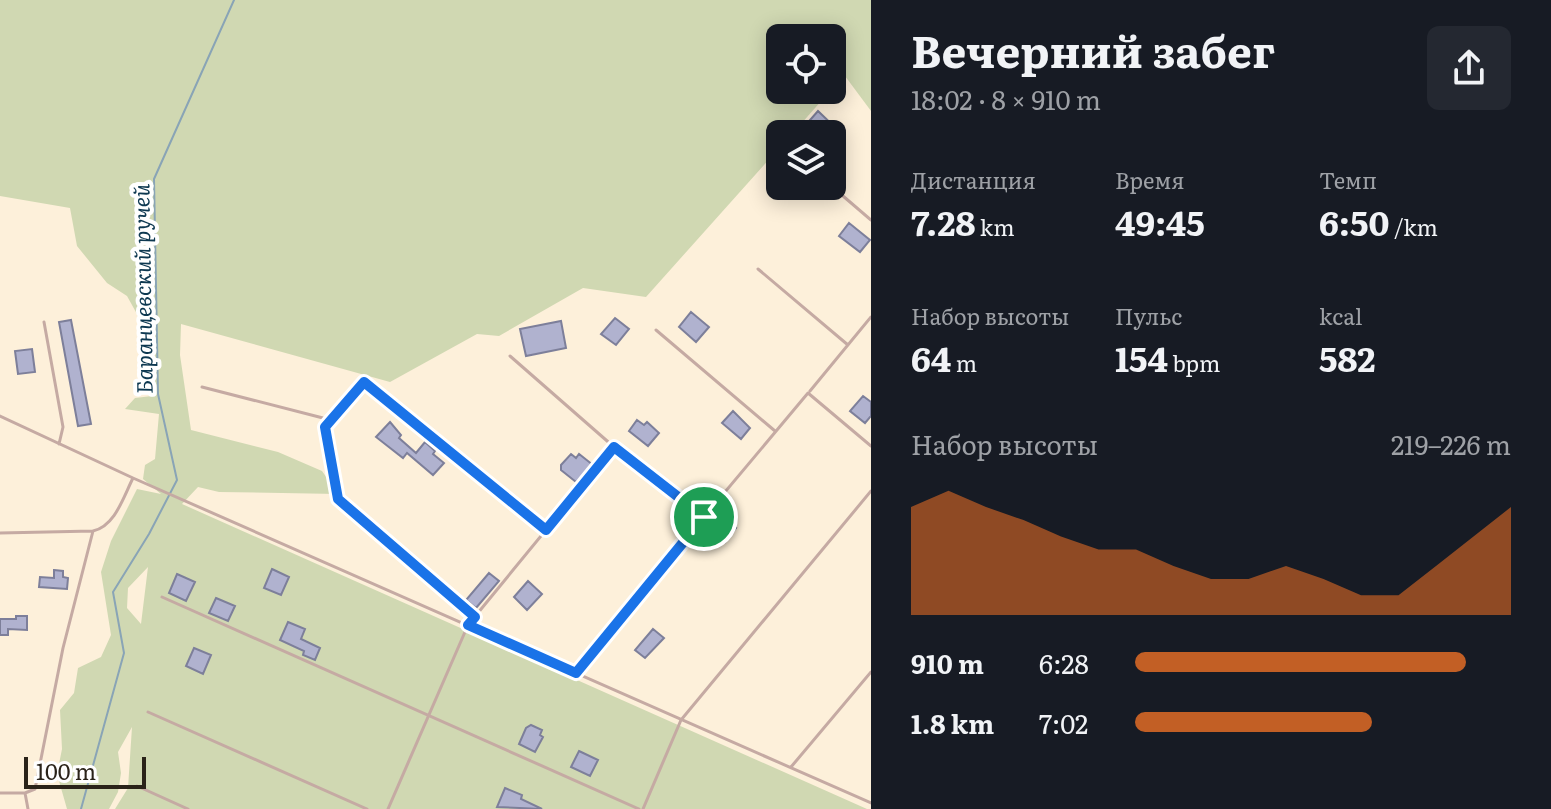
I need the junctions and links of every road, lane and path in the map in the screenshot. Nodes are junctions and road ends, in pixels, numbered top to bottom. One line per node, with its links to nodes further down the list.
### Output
1 (846, 199): 2 (lane)
2 (871, 220)
3 (758, 269): 7 (lane)
4 (871, 317): 7 (lane)
5 (44, 322): 14 (lane)
6 (656, 330): 13 (lane)
7 (848, 345): 10 (lane)
8 (510, 356): 16 (lane)
9 (202, 387): 12 (lane)
10 (808, 393): 13 (lane); 15 (lane)
11 (0, 416): 14 (lane)
12 (325, 427): 20 (lane); 24 (lane)
13 (776, 432): 19 (lane)
14 (59, 444): 17 (lane)
15 (871, 446)
16 (614, 447): 19 (lane); 20 (lane)
17 (133, 478): 21 (lane); 25 (lane)
18 (871, 491): 30 (lane)
19 (704, 517): 27 (lane)
20 (546, 530): 24 (lane)
21 (93, 531): 22 (lane); 34 (lane)
22 (0, 533)
23 (162, 597): 29 (lane)
24 (475, 617): 25 (lane)
25 (468, 625): 27 (lane); 29 (lane)
26 (871, 672): 31 (lane)
27 (576, 673): 30 (lane)
28 (148, 712): 38 (lane)
29 (429, 717): 39 (lane); 40 (lane)
30 (681, 720): 31 (lane); 40 (lane)
31 (791, 767): 35 (lane)
32 (137, 786): 37 (lane)
33 (0, 793): 34 (lane)
34 (25, 793): 36 (lane)
35 (871, 803)
36 (28, 809)
37 (188, 809)
38 (367, 809)
39 (388, 809)
40 (641, 809)

